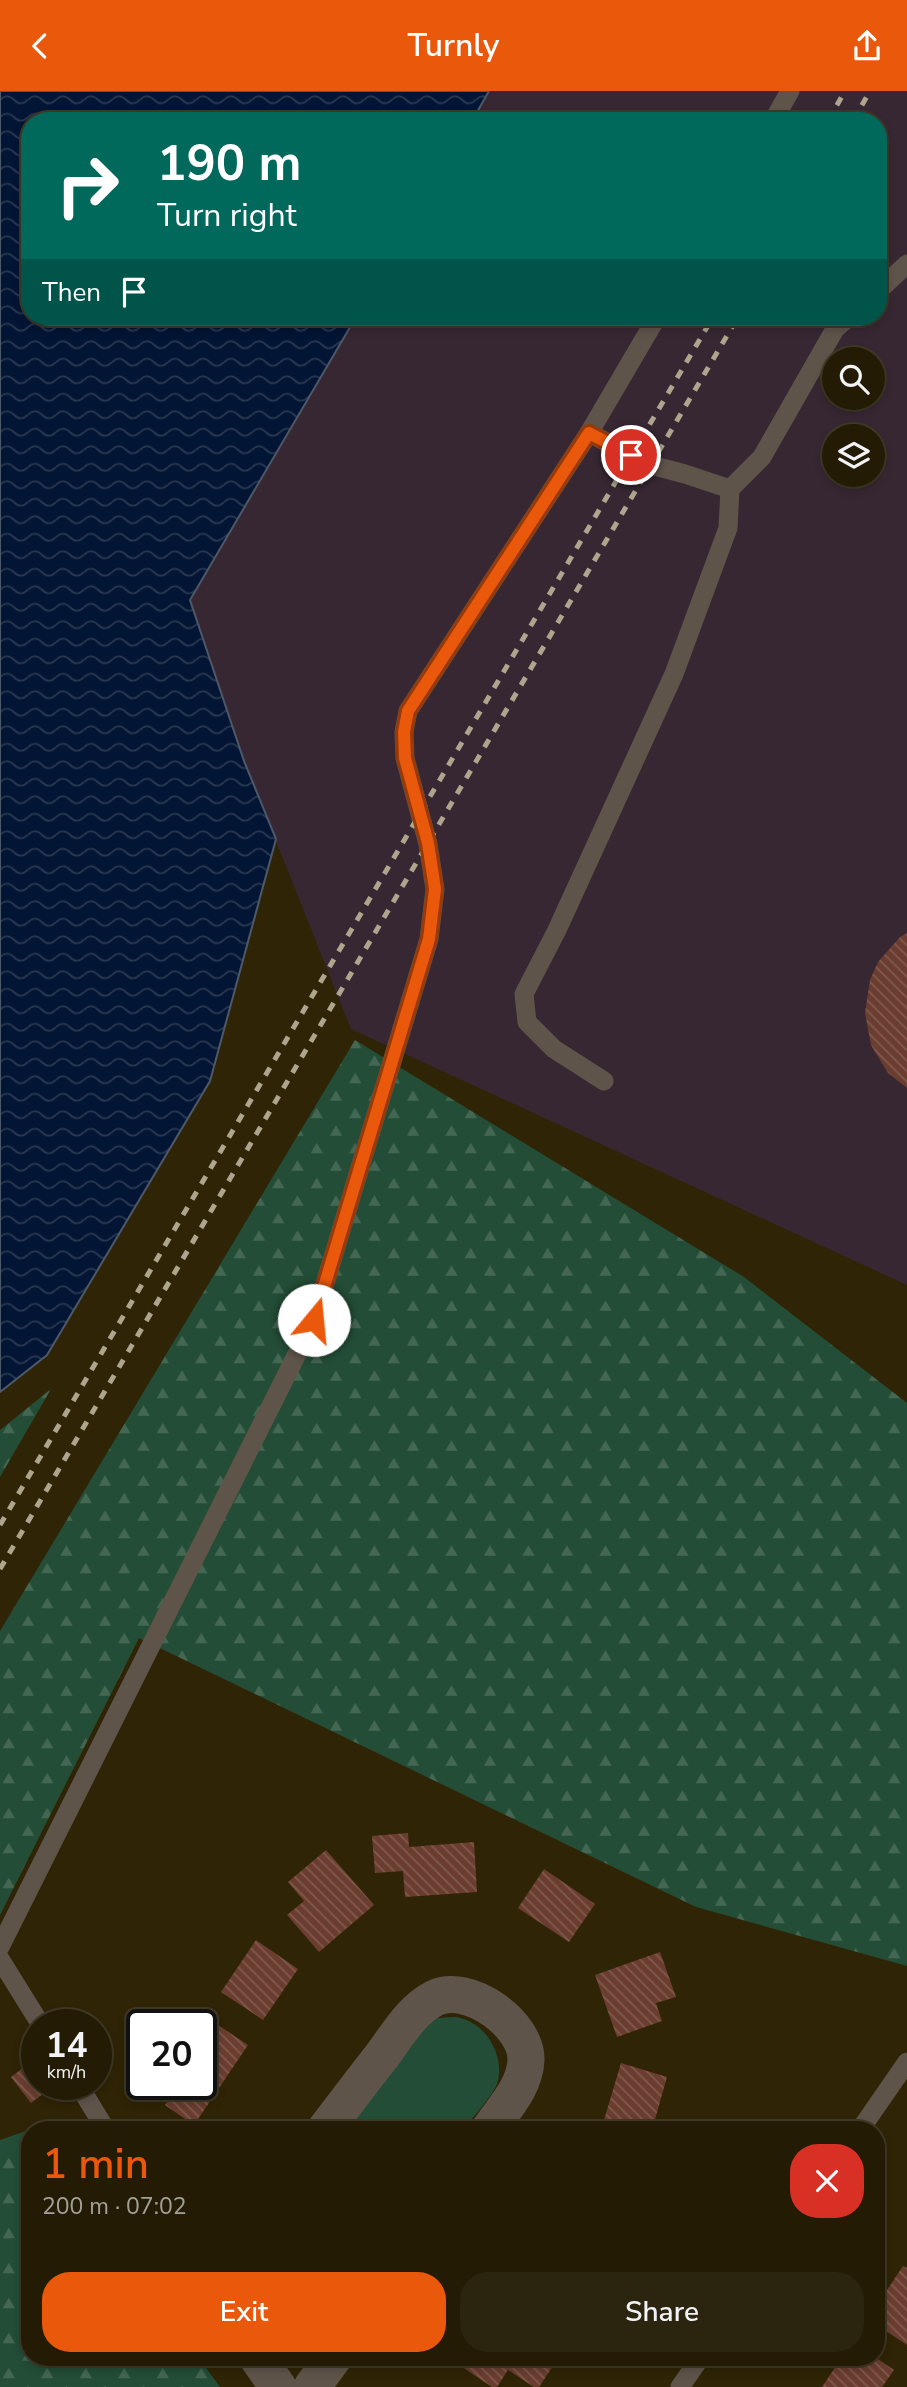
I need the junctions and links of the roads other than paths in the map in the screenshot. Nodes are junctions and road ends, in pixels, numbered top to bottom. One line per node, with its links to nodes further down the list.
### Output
1 (790, 91): 2 (lane)
2 (778, 112)
3 (907, 264): 4 (lane)
4 (887, 283)
5 (652, 326): 7 (lane)
6 (838, 326): 8 (lane)
7 (589, 433): 8 (lane); 10 (lane)
8 (730, 489): 9 (lane)
9 (604, 1080)
10 (0, 1947)
11 (0, 1959): 12 (lane)
12 (31, 2009)
13 (907, 2062): 18 (lane)
14 (88, 2100): 15 (lane)
15 (101, 2121)
16 (332, 2121): 17 (street)
17 (495, 2121)
18 (866, 2121)
19 (263, 2366): 22 (street)
20 (327, 2366): 23 (street)
21 (695, 2366): 24 (lane)
22 (278, 2387)
23 (312, 2387)
24 (680, 2387)

